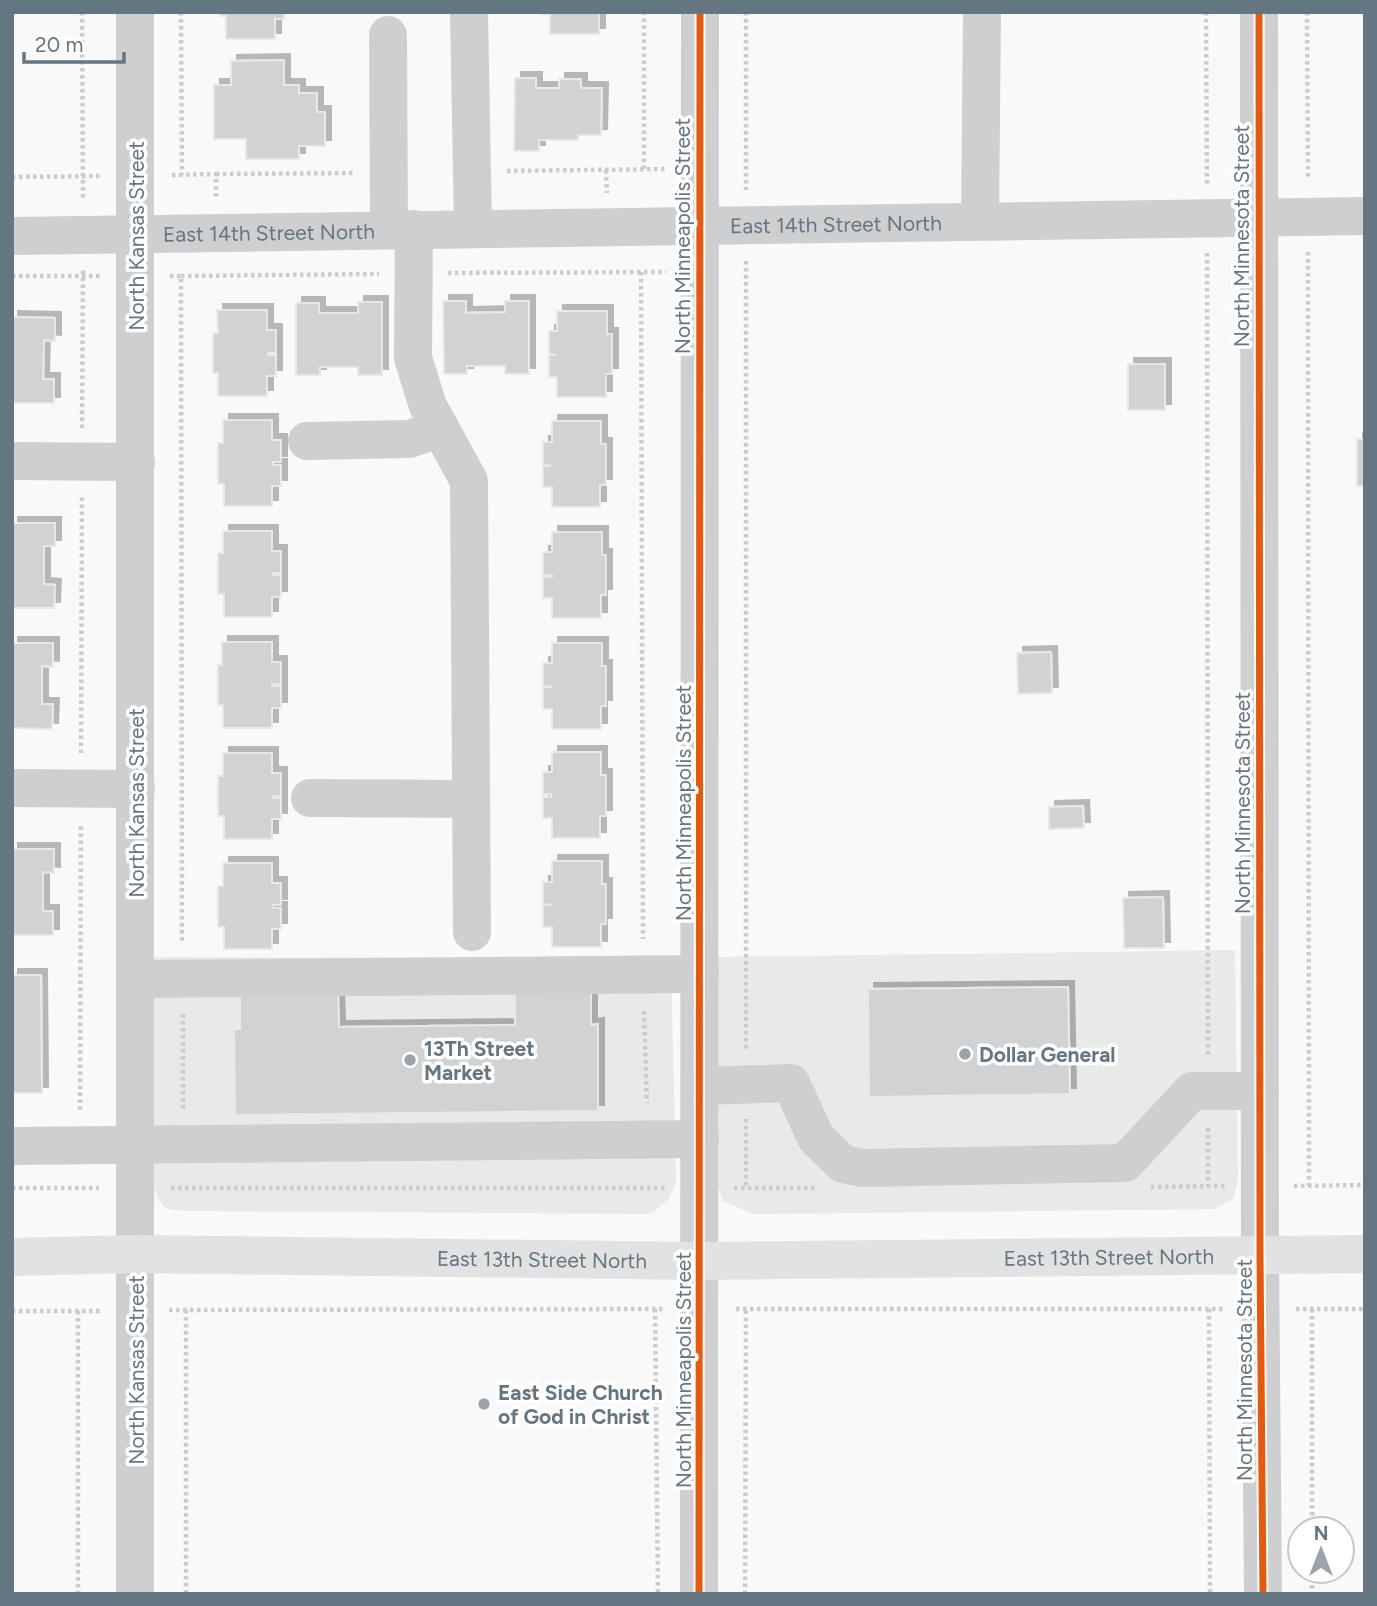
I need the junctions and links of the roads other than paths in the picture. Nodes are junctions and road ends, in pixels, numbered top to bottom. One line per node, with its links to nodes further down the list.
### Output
1 (135, 12): 13 (street, North Kansas Street)
2 (469, 12): 11 (street)
3 (699, 12): 10 (street, North Minneapolis Street)
4 (982, 12): 9 (street)
5 (1259, 12): 8 (street, North Minnesota Street)
6 (388, 35): 12 (street)
7 (1365, 216): 8 (street, East 14th Street North)
8 (1258, 218): 9 (street, East 14th Street North); 27 (street, North Minnesota Street)
9 (980, 222): 10 (street, East 14th Street North)
10 (699, 225): 11 (street, East 14th Street North); 24 (street, North Minneapolis Street)
11 (473, 228): 12 (street, East 14th Street North)
12 (401, 230): 13 (street, East 14th Street North); 15 (street)
13 (136, 234): 14 (street, East 14th Street North); 18 (street, North Kansas Street)
14 (12, 236)
15 (440, 428): 16 (street); 22 (street)
16 (307, 441)
17 (12, 461): 18 (street)
18 (136, 462): 20 (street, North Kansas Street)
19 (12, 788): 20 (street)
20 (136, 789): 25 (street, North Kansas Street)
21 (310, 798): 22 (street)
22 (471, 799): 23 (street)
23 (472, 932)
24 (700, 974): 25 (street); 26 (street, North Minneapolis Street)
25 (136, 979): 29 (street, North Kansas Street)
26 (700, 1086): 27 (street); 28 (street, North Minneapolis Street)
27 (1260, 1091): 34 (street, North Minnesota Street)
28 (700, 1139): 29 (street); 35 (street, North Minneapolis Street)
29 (136, 1145): 30 (street); 31 (street, North Kansas Street)
30 (12, 1146)
31 (136, 1254): 33 (main road, East 13th Street North); 35 (main road, East 13th Street North); 36 (street, North Kansas Street)
32 (1365, 1254): 34 (main road, East 13th Street North)
33 (12, 1256)
34 (1261, 1256): 35 (main road, East 13th Street North); 38 (street, North Minnesota Street)
35 (701, 1261): 37 (street, North Minneapolis Street)
36 (135, 1594)
37 (699, 1594)
38 (1263, 1594)

